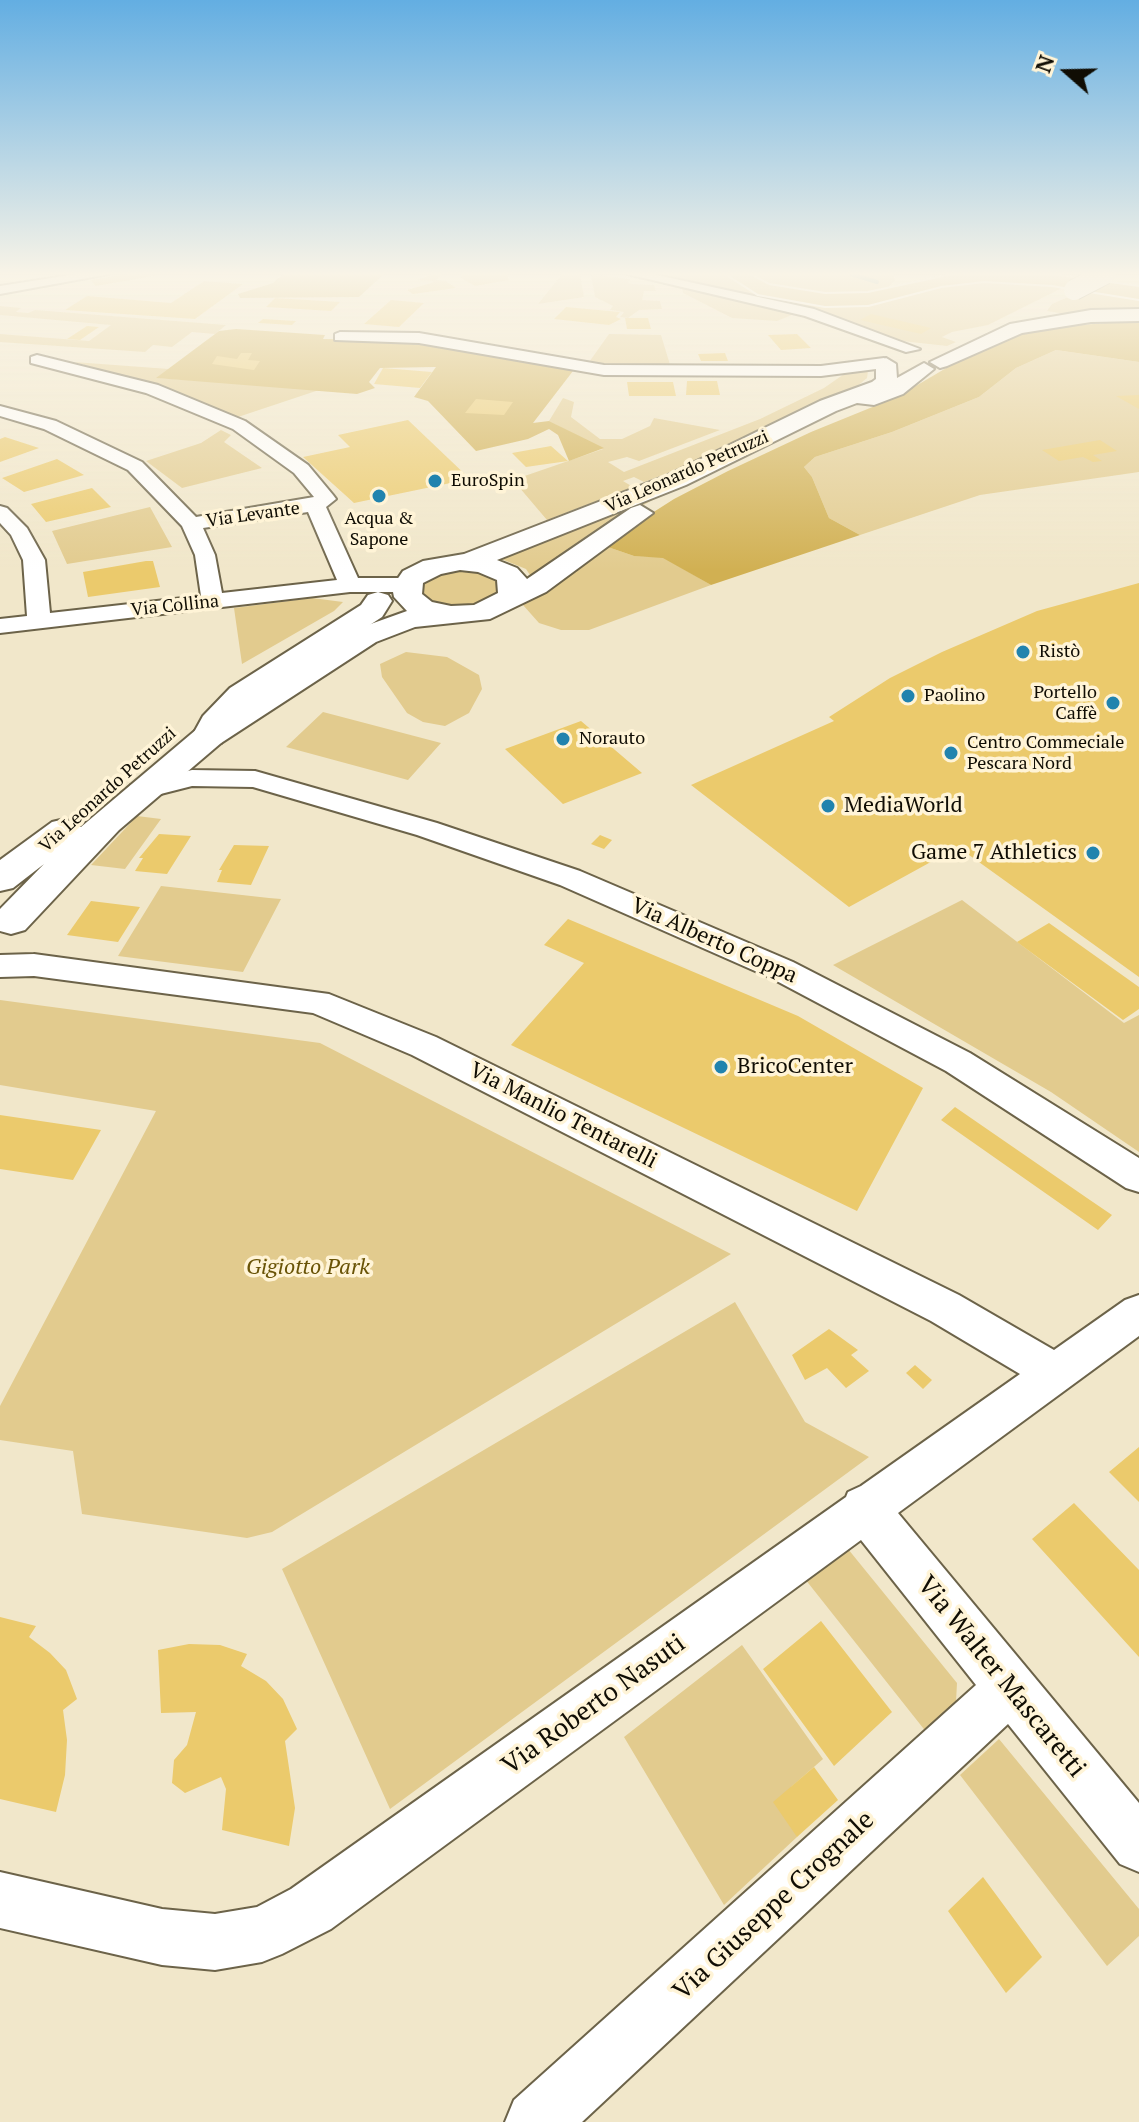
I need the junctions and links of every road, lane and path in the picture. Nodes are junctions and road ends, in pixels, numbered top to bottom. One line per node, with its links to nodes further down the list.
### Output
1 (89, 373): 5 (street)
2 (886, 373): 8 (main road, Via Leonardo Petruzzi)
3 (910, 373): 10 (main road, Via Leonardo Petruzzi)
4 (0, 411): 7 (street, Via Levante)
5 (315, 505): 7 (street, Via Levante); 9 (street)
6 (0, 512): 13 (street)
7 (191, 524): 11 (street, Via Levante)
8 (468, 562): 9 (main road); 10 (main road)
9 (387, 586): 11 (street, Via Collina); 12 (main road); 15 (main road, Via Leonardo Petruzzi); 18 (main road, Via Leonardo Petruzzi)
10 (512, 596): 12 (main road, Via Leonardo Petruzzi)
11 (213, 602): 13 (street, Via Collina)
12 (441, 614): 15 (main road, Via Leonardo Petruzzi)
13 (39, 621): 14 (street, Via Collina)
14 (0, 626)
15 (209, 736): 16 (street, Via Alberto Coppa); 17 (main road, Via Leonardo Petruzzi)
16 (255, 779): 17 (street, Via Alberto Coppa); 20 (street, Via Alberto Coppa)
17 (141, 791): 19 (main road, Via Leonardo Petruzzi)
18 (0, 879)
19 (9, 944): 22 (street, Via Manlio Tentarelli)
20 (1139, 1177)
21 (1139, 1313): 22 (street, Via Roberto Nasuti)
22 (1055, 1373): 23 (street, Via Roberto Nasuti)
23 (864, 1508): 24 (street, Via Walter Mascaretti); 26 (street, Via Roberto Nasuti)
24 (1010, 1688): 25 (street, Via Walter Mascaretti); 27 (street, Via Giuseppe Crognale)
25 (1139, 1845)
26 (0, 1900)
27 (536, 2122)

